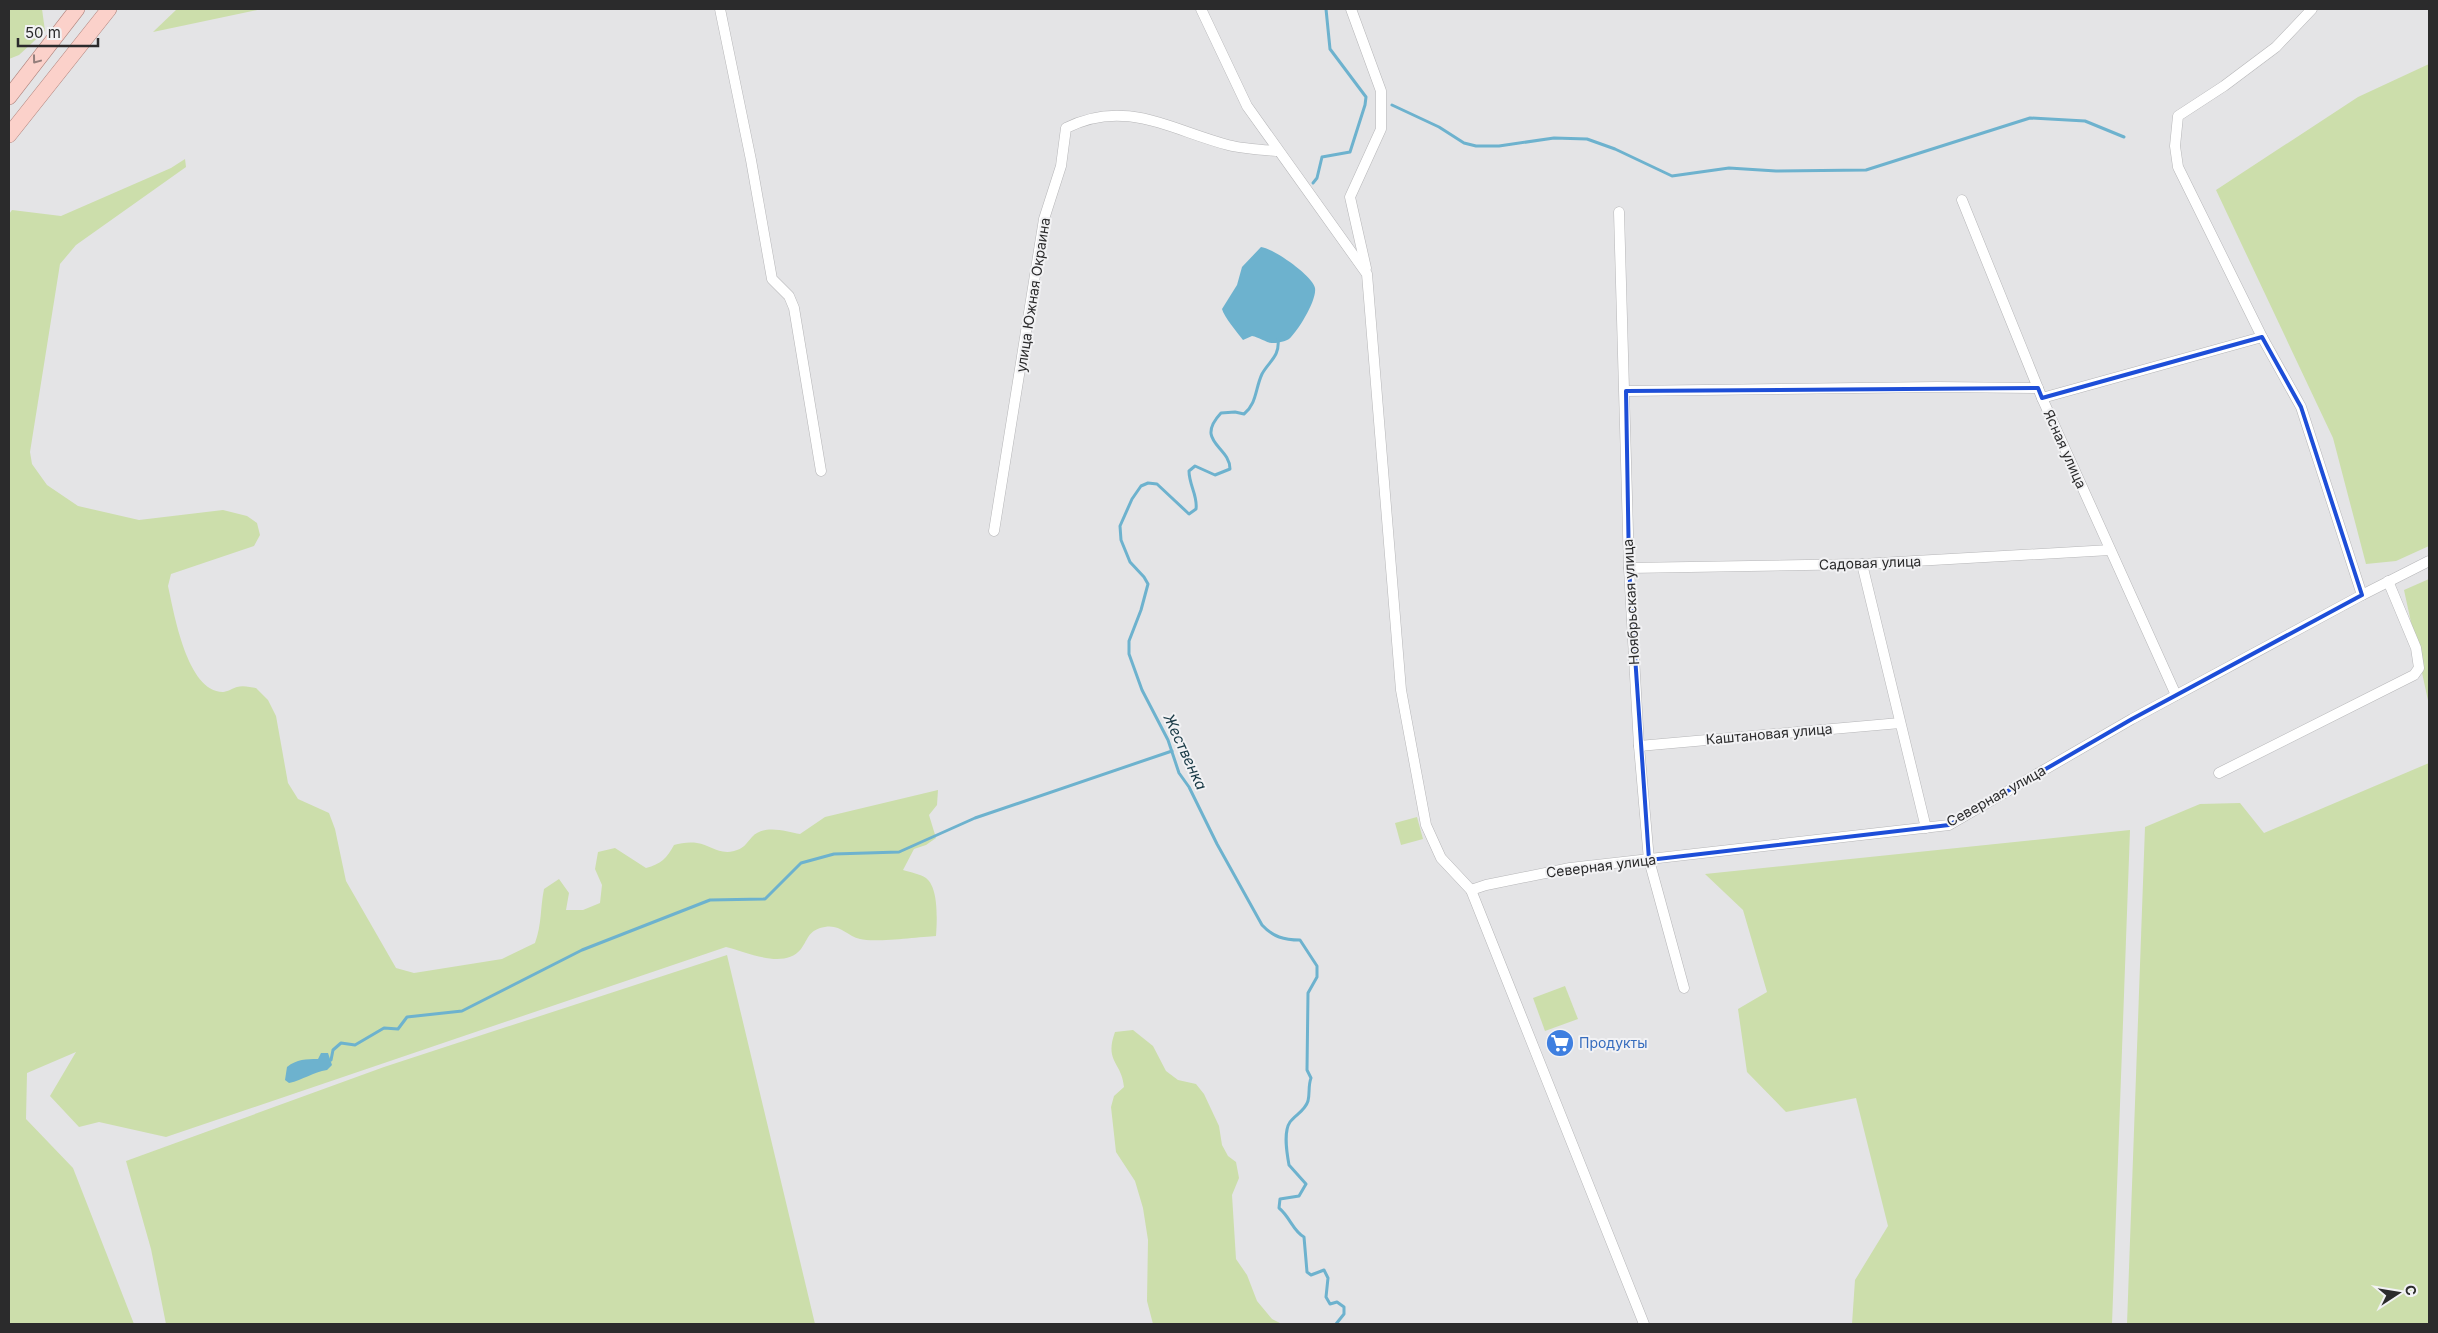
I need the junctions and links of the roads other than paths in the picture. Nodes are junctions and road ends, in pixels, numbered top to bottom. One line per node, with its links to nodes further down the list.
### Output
1 (77, 9): 7 (main road, one-way to 7)
2 (109, 9): 8 (main road)
3 (720, 9): 16 (street)
4 (1201, 9): 9 (street)
5 (1351, 9): 12 (street)
6 (2312, 9): 13 (street)
7 (9, 97)
8 (9, 135)
9 (1278, 151): 12 (street); 17 (street, улица Южная Окраина)
10 (1962, 200): 15 (street, Ясная улица)
11 (1619, 212): 14 (street, Ноябрьская улица)
12 (1367, 274): 30 (street)
13 (2262, 337): 15 (street); 23 (street)
14 (1626, 391): 15 (street); 21 (street, Ноябрьская улица)
15 (2040, 393): 18 (street, Ясная улица)
16 (821, 471)
17 (994, 531)
18 (2110, 550): 20 (street, Садовая улица); 24 (street, Ясная улица)
19 (2429, 561): 22 (street)
20 (1862, 564): 21 (street, Садовая улица); 25 (street)
21 (1629, 568): 26 (street, Ноябрьская улица)
22 (2388, 581): 23 (street, Северная улица); 27 (street)
23 (2362, 594): 24 (street, Северная улица)
24 (2176, 695): 28 (street, Северная улица)
25 (1900, 723): 26 (street, Каштановая улица); 28 (street)
26 (1638, 746): 29 (street, Ноябрьская улица)
27 (2219, 774)
28 (1926, 828): 29 (street, Северная улица)
29 (1649, 860): 30 (street, Северная улица); 31 (street, Ноябрьская улица)
30 (1471, 890): 32 (street)
31 (1684, 988)
32 (1644, 1324)

